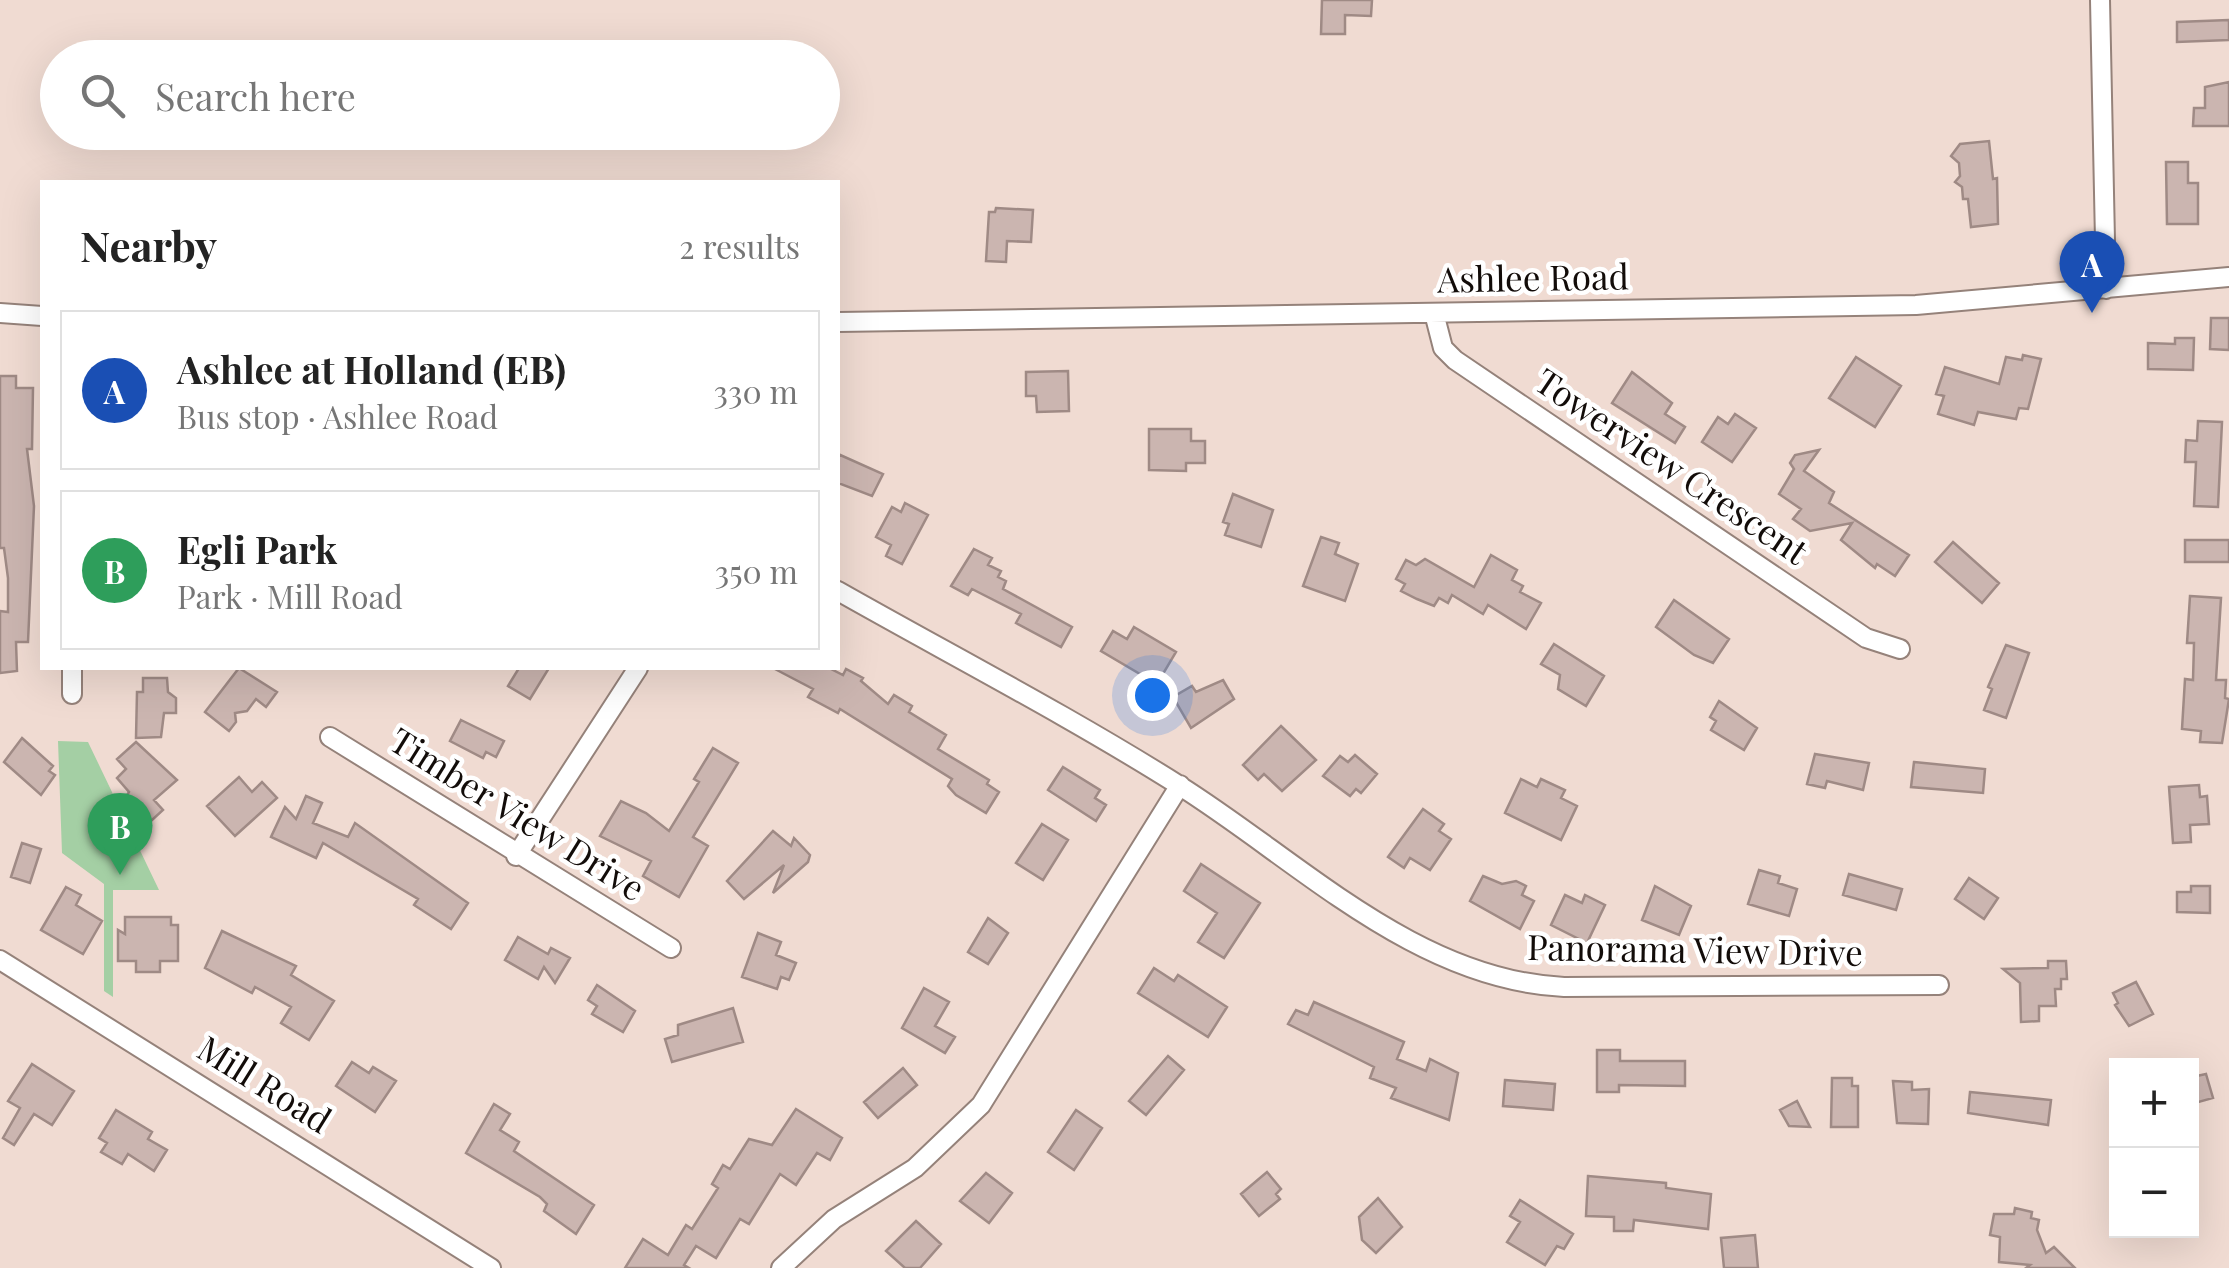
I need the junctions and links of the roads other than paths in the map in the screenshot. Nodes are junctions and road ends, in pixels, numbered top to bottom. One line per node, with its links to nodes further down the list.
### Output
1 (2100, 0): 3 (street)
2 (2229, 277): 3 (street, Ashlee Road)
3 (2106, 289): 5 (street, Ashlee Road)
4 (0, 312): 6 (street)
5 (1434, 313): 7 (street, Ashlee Road); 9 (street, Towerview Crescent)
6 (40, 316)
7 (840, 322)
8 (840, 592): 14 (street, Panorama View Drive)
9 (1900, 649)
10 (72, 670): 12 (street)
11 (637, 670): 15 (street)
12 (72, 694)
13 (330, 737): 15 (street, Timber View Drive)
14 (1180, 785): 18 (street, Panorama View Drive); 20 (street)
15 (516, 856): 16 (street, Timber View Drive)
16 (671, 948)
17 (0, 960): 19 (street, Mill Road)
18 (1940, 985)
19 (492, 1268)
20 (781, 1268)

